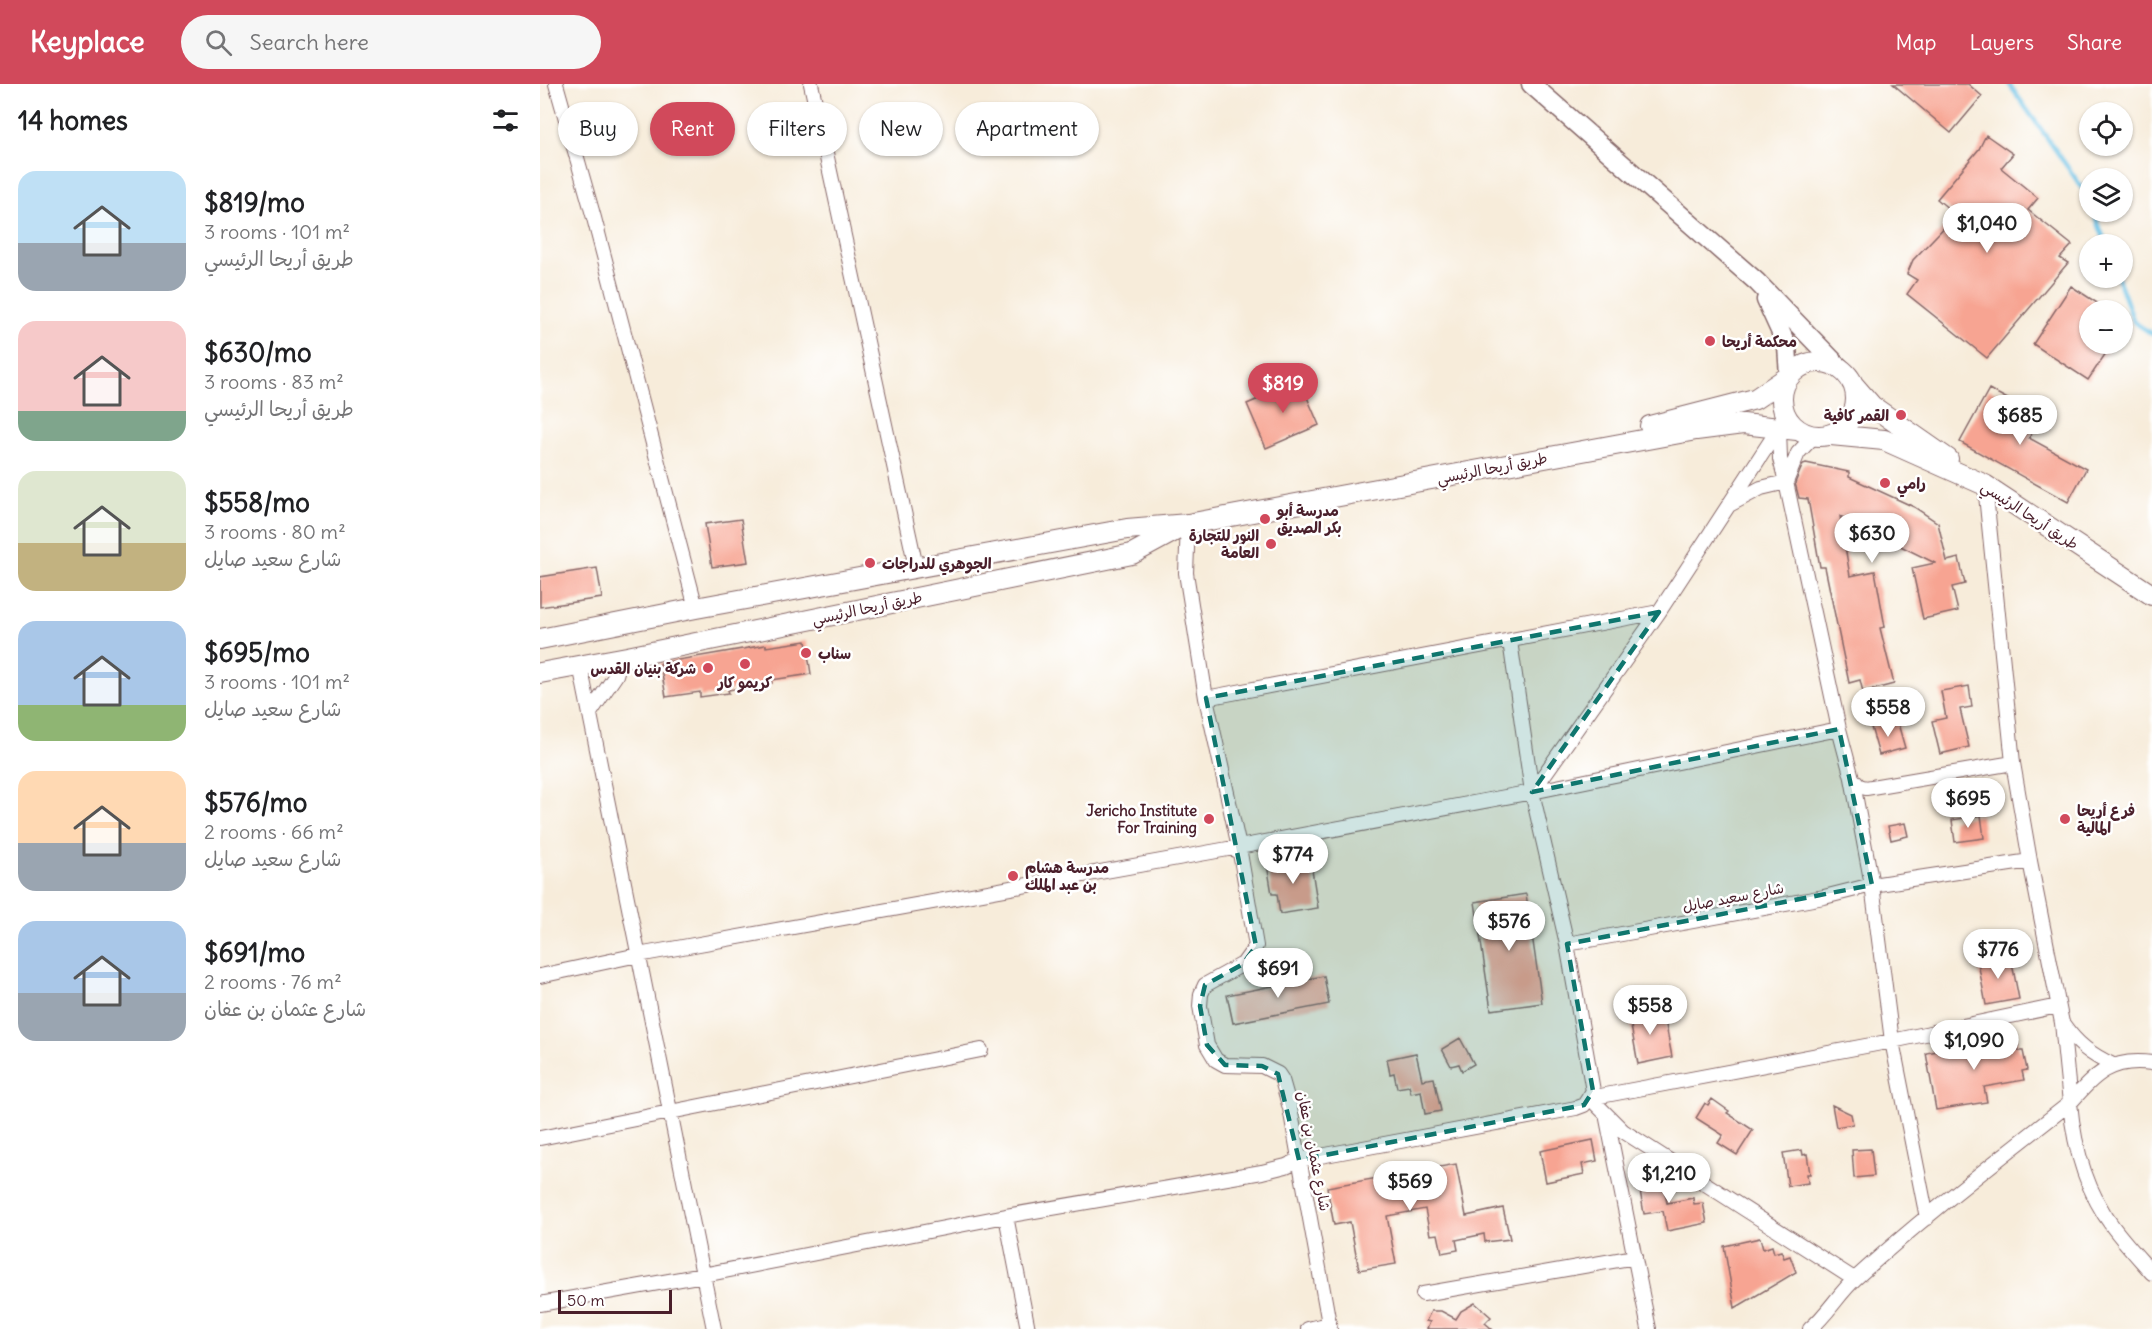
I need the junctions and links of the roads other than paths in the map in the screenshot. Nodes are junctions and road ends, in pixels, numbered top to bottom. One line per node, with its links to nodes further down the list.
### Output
1 (556, 84): 15 (street)
2 (812, 84): 13 (street)
3 (1531, 84): 4 (street)
4 (1757, 282): 5 (street); 6 (street)
5 (1789, 376): 6 (main road); 7 (main road); 8 (main road)
6 (1848, 378): 7 (main road); 10 (main road)
7 (1805, 432): 8 (main road, طريق أريحا الرئيسي); 9 (street); 9 (street); 10 (main road, طريق أريحا الرئيسي); 11 (street)
8 (1541, 458): 12 (main road, طريق أريحا الرئيسي)
9 (1786, 482): 11 (street); 24 (street)
10 (1985, 485): 14 (main road, طريق أريحا الرئيسي); 25 (street)
11 (1728, 505): 16 (street)
12 (1188, 524): 13 (main road, طريق أريحا الرئيسي); 19 (main road, طريق أريحا الرئيسي); 22 (street, شارع عثمان بن عفان)
13 (916, 567): 15 (main road, طريق أريحا الرئيسي)
14 (2152, 595)
15 (696, 608): 17 (main road, طريق أريحا الرئيسي)
16 (1659, 612): 18 (street); 27 (street)
17 (540, 639)
18 (1510, 641): 22 (street); 27 (street)
19 (621, 658): 20 (main road, طريق أريحا الرئيسي); 23 (street)
20 (580, 665): 21 (main road, طريق أريحا الرئيسي); 23 (street)
21 (540, 672)
22 (1206, 699): 28 (street, شارع عثمان بن عفان)
23 (590, 713): 32 (street)
24 (1839, 729): 26 (street); 27 (street)
25 (2013, 763): 26 (street); 29 (street)
26 (1852, 778): 30 (street)
27 (1532, 792): 28 (street); 31 (street)
28 (1239, 847): 32 (street); 45 (street, شارع عثمان بن عفان)
29 (2030, 861): 30 (street, شارع سعيد صايل); 34 (street)
30 (1872, 885): 31 (street, شارع سعيد صايل); 36 (street)
31 (1566, 944): 40 (street)
32 (638, 955): 33 (street); 42 (street)
33 (540, 976)
34 (2058, 1006): 35 (street); 36 (street)
35 (2062, 1023): 39 (street); 41 (street)
36 (1892, 1041): 40 (street); 47 (street)
37 (981, 1050): 42 (street)
38 (2152, 1063): 39 (street)
39 (2113, 1065): 41 (street)
40 (1590, 1098): 43 (street); 45 (street)
41 (2070, 1103): 47 (street); 49 (street)
42 (670, 1112): 44 (street); 50 (street)
43 (1606, 1114): 48 (street); 51 (street)
44 (540, 1138)
45 (1299, 1160): 46 (street); 55 (street, شارع عثمان بن عفان)
46 (1006, 1216): 50 (street); 57 (street)
47 (1927, 1218): 51 (street)
48 (1635, 1257): 52 (street); 59 (street)
49 (2152, 1273)
50 (703, 1275): 53 (street); 56 (street)
51 (1854, 1280): 54 (street)
52 (1423, 1294)
53 (540, 1304)
54 (1824, 1324): 60 (street)
55 (1329, 1327): 58 (street)
56 (714, 1329)
57 (1028, 1329)
58 (1308, 1329)
59 (1649, 1329)
60 (1810, 1329)

